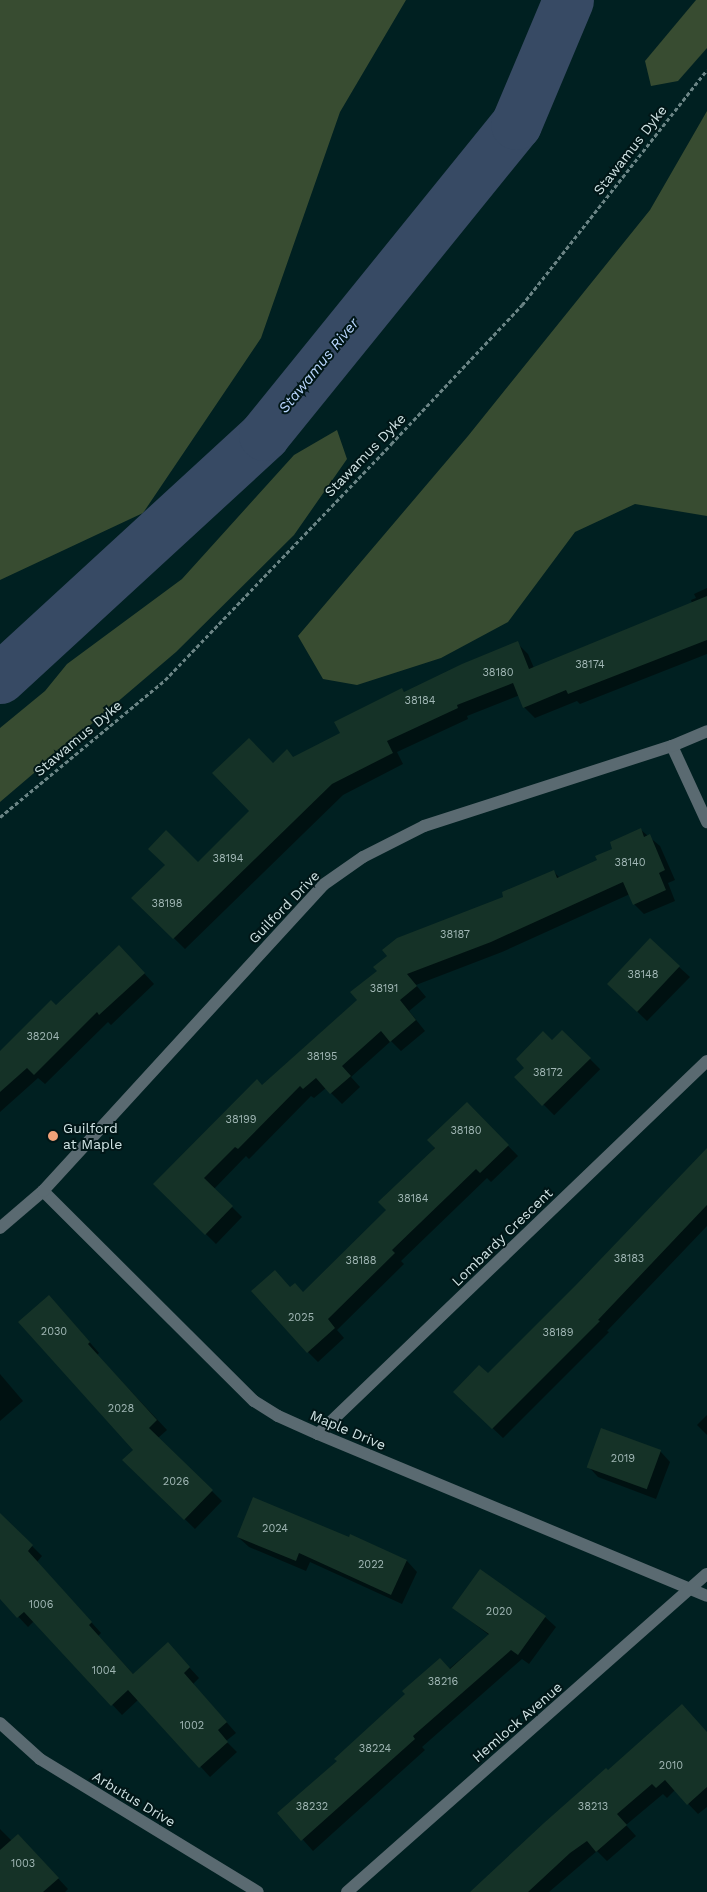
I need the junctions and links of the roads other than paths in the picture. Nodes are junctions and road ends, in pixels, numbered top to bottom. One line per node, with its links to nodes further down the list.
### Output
1 (707, 731): 2 (street, Guilford Drive)
2 (672, 746): 3 (street); 5 (street, Guilford Drive)
3 (707, 822)
4 (707, 1061): 7 (street, Lombardy Crescent)
5 (43, 1191): 6 (street, Guilford Drive); 7 (street, Maple Drive)
6 (0, 1228)
7 (318, 1434): 9 (street, Maple Drive)
8 (707, 1574): 9 (street, Hemlock Avenue)
9 (692, 1589): 10 (street, Maple Drive); 13 (street, Hemlock Avenue)
10 (707, 1596)
11 (0, 1723): 12 (street, Arbutus Drive)
12 (258, 1892)
13 (347, 1892)

